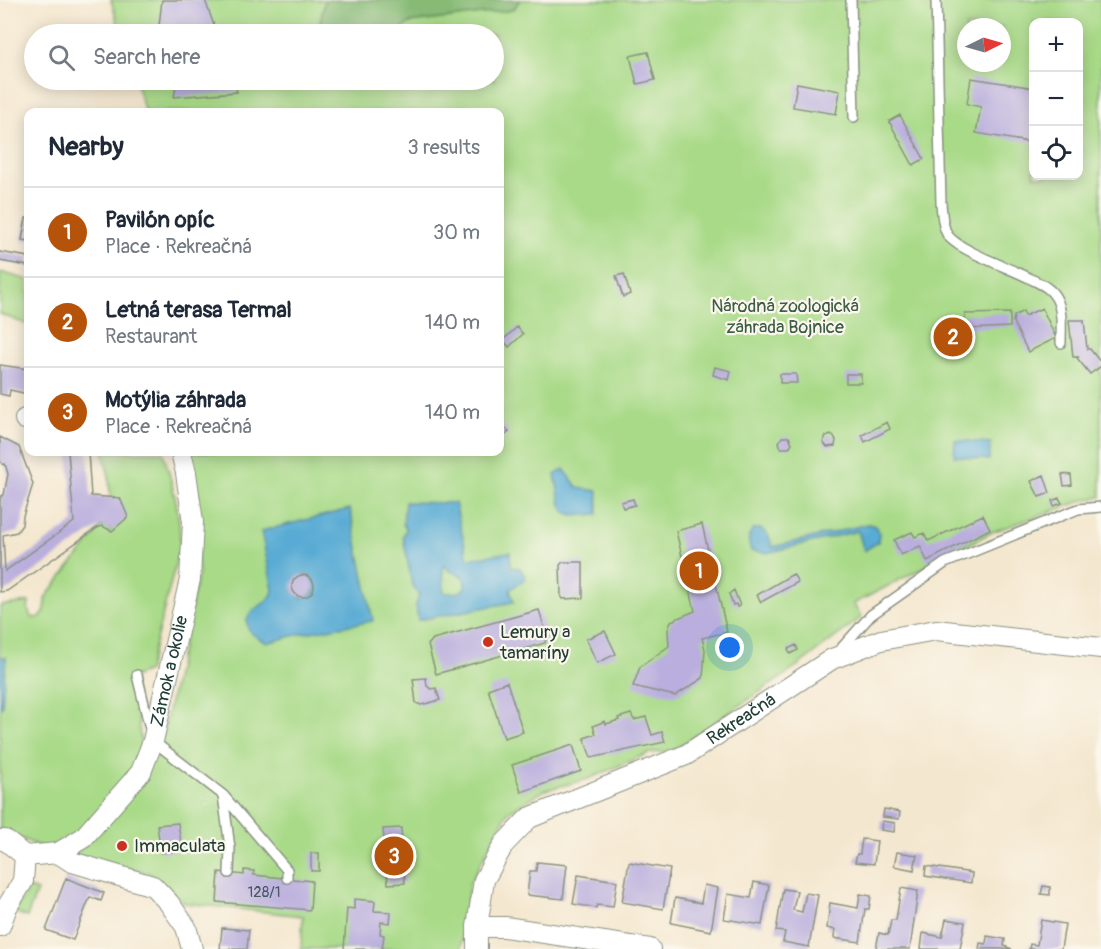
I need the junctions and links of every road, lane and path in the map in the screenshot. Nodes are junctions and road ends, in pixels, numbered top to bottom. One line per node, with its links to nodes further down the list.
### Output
1 (850, 0): 3 (lane)
2 (936, 0): 4 (lane)
3 (854, 117)
4 (1061, 343)
5 (182, 456): 10 (street, Zámok a okolie)
6 (1101, 507): 8 (lane)
7 (1101, 648): 8 (street, Rekreačná)
8 (832, 659): 18 (street, Rekreačná)
9 (136, 675): 10 (lane)
10 (153, 741): 11 (lane); 13 (street, Zámok a okolie)
11 (223, 795): 15 (lane); 16 (lane)
12 (0, 840): 14 (street)
13 (58, 853): 14 (street); 19 (street)
14 (25, 856): 17 (street)
15 (229, 873)
16 (287, 878)
17 (0, 926)
18 (477, 927): 20 (street, Rekreačná); 21 (street)
19 (192, 949)
20 (477, 949)
21 (650, 949)

